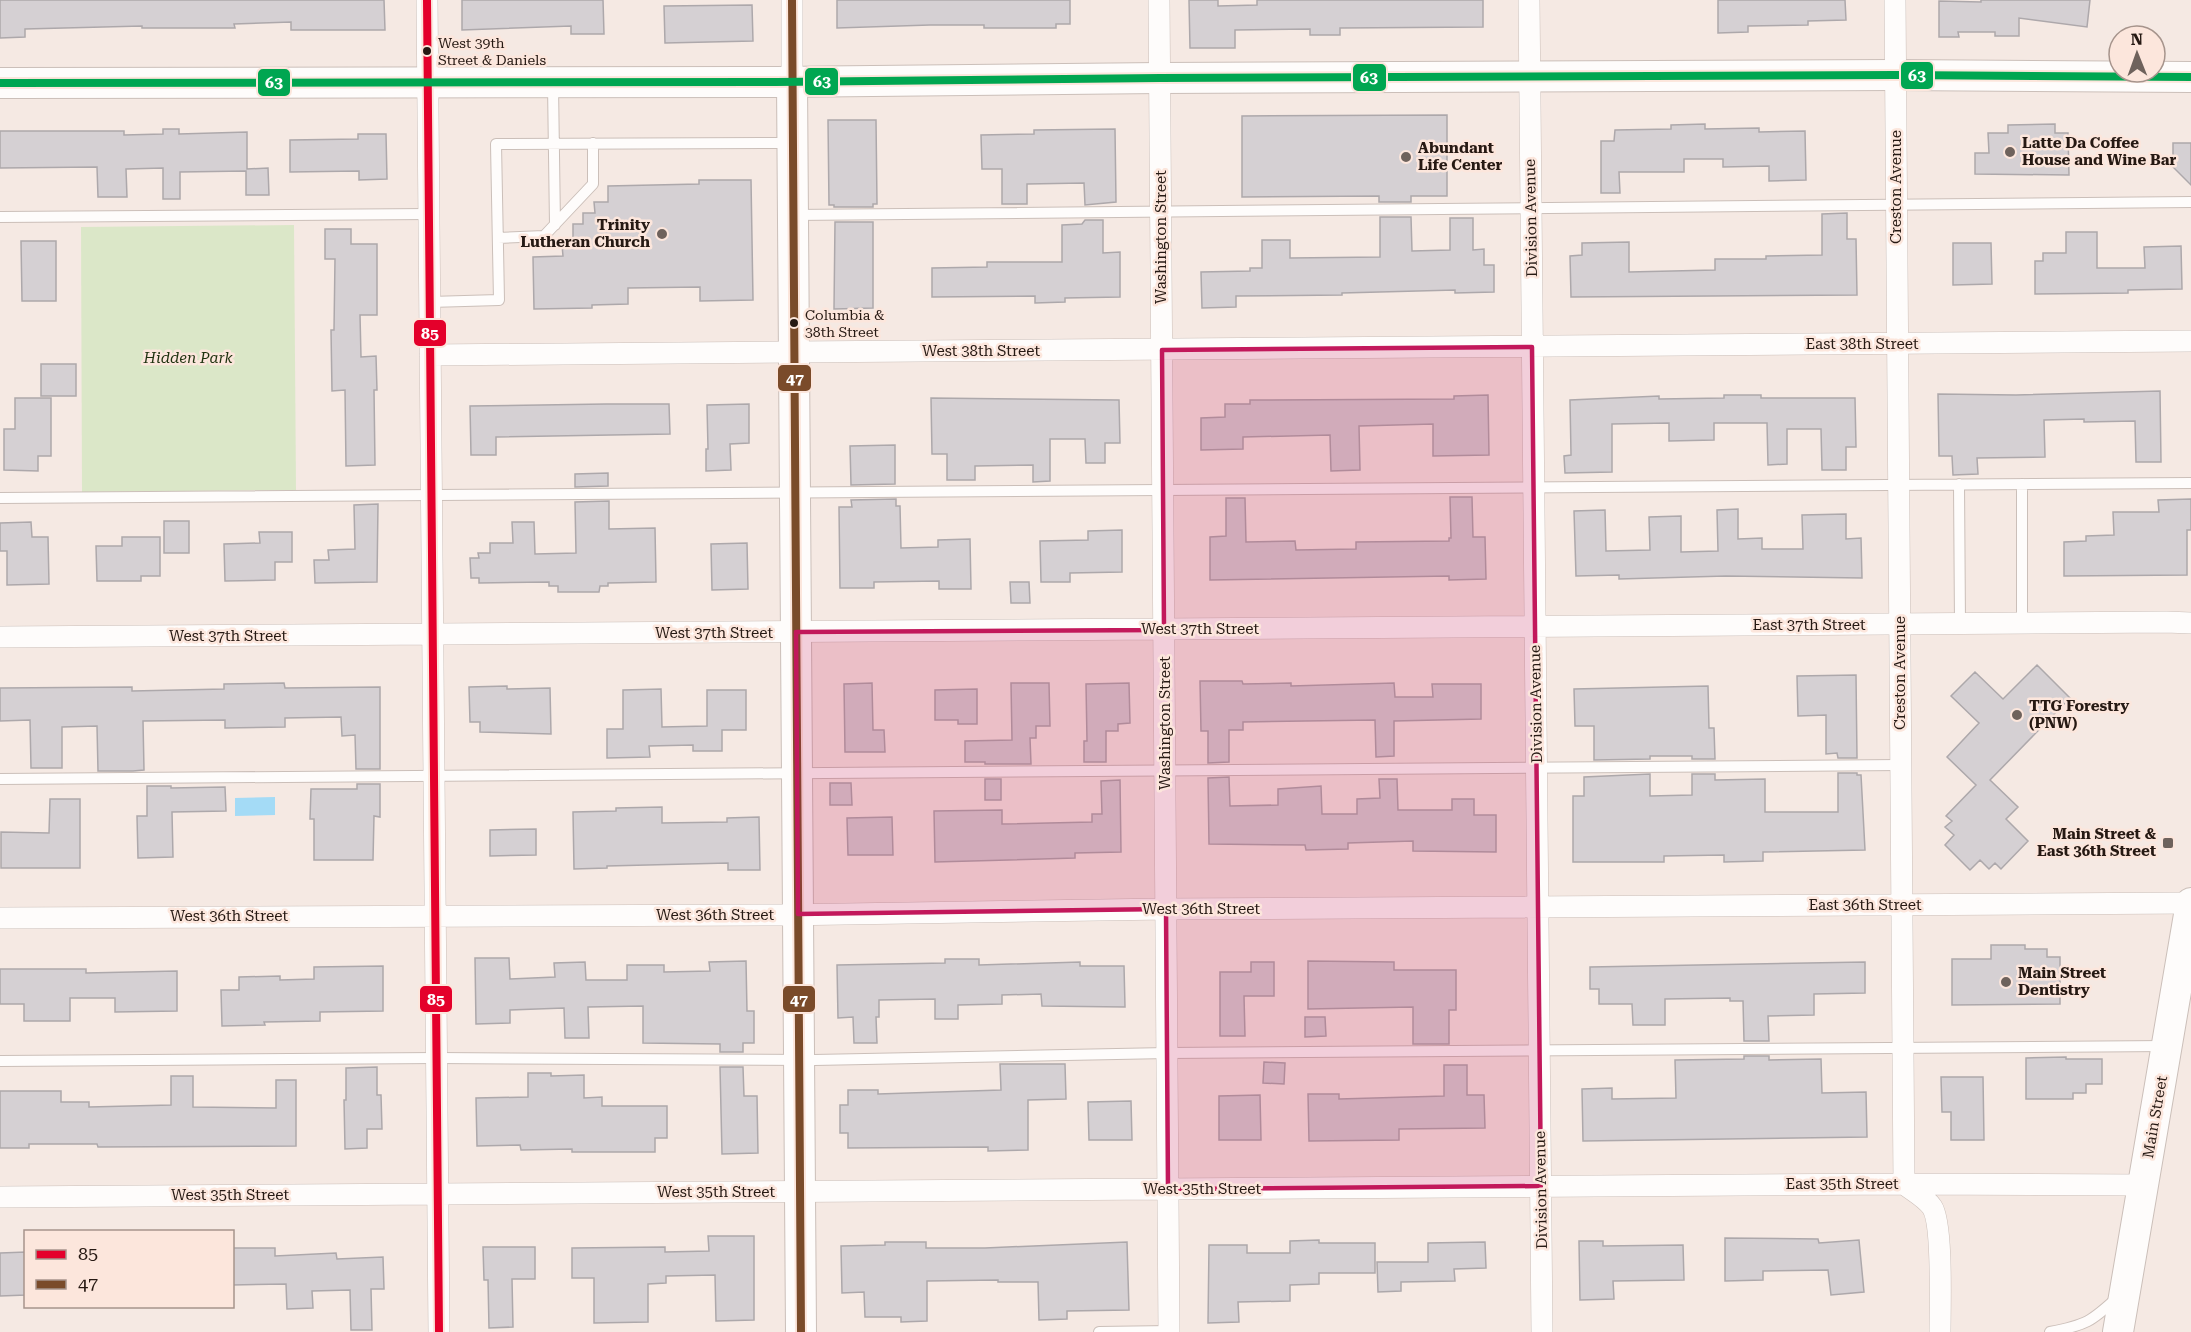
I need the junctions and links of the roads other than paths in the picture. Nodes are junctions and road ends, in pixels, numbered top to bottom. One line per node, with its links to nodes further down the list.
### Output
1 (427, 0): 10 (street)
2 (792, 0): 12 (street)
3 (1159, 0): 8 (street, Washington Street)
4 (1529, 0): 7 (street, Division Avenue)
5 (1895, 0): 6 (street, Creston Avenue)
6 (1895, 75): 7 (street); 9 (street); 18 (street, Creston Avenue)
7 (1530, 76): 8 (street); 19 (street, Division Avenue)
8 (1160, 78): 12 (street); 20 (street, Washington Street)
9 (2191, 78)
10 (428, 81): 11 (street); 13 (street); 21 (street)
11 (553, 81): 12 (street); 14 (lane)
12 (792, 81): 16 (street)
13 (0, 82)
14 (553, 143): 15 (lane); 24 (lane); 25 (lane)
15 (593, 143): 16 (lane); 24 (lane)
16 (793, 143): 22 (street)
17 (2191, 202): 18 (lane)
18 (1896, 205): 19 (lane); 28 (street, Creston Avenue)
19 (1531, 208): 20 (lane); 29 (street, Division Avenue)
20 (1161, 211): 22 (lane); 30 (street, Washington Street)
21 (429, 214): 23 (lane); 26 (street)
22 (793, 215): 31 (street)
23 (0, 217)
24 (555, 225): 25 (lane)
25 (498, 238): 26 (lane)
26 (430, 302): 32 (street)
27 (2191, 341): 28 (street, East 38th Street)
28 (1897, 344): 29 (street, East 38th Street); 34 (street, Creston Avenue)
29 (1532, 346): 30 (street, West 38th Street); 37 (street, Division Avenue)
30 (1162, 350): 31 (street, West 38th Street); 38 (street, Washington Street)
31 (794, 352): 32 (street, West 38th Street); 39 (street)
32 (430, 355): 40 (street)
33 (2191, 483): 36 (lane)
34 (1898, 484): 35 (lane); 37 (lane); 44 (street, Creston Avenue)
35 (1959, 484): 36 (lane); 45 (lane)
36 (2022, 484): 42 (lane)
37 (1534, 487): 38 (lane); 46 (street, Division Avenue)
38 (1163, 489): 39 (lane); 47 (street, Washington Street)
39 (796, 493): 40 (lane); 48 (street)
40 (432, 495): 41 (lane); 49 (street)
41 (0, 498)
42 (2022, 623): 43 (street, East 37th Street); 45 (street, East 37th Street)
43 (2191, 623)
44 (1899, 624): 45 (street, East 37th Street); 46 (street, East 37th Street); 51 (street, Creston Avenue)
45 (1960, 624)
46 (1535, 627): 47 (street, West 37th Street); 52 (street, Division Avenue)
47 (1164, 630): 48 (street, West 37th Street); 53 (street, Washington Street)
48 (796, 632): 49 (street, West 37th Street); 54 (street)
49 (433, 634): 50 (street, West 37th Street); 55 (street)
50 (0, 638)
51 (1900, 765): 52 (lane); 58 (street, Creston Avenue)
52 (1537, 768): 53 (lane); 59 (street, Division Avenue)
53 (1165, 771): 54 (lane); 60 (street, Washington Street)
54 (797, 774): 55 (lane); 61 (street)
55 (434, 776): 56 (lane); 62 (street)
56 (0, 779)
57 (2191, 903): 58 (street, East 36th Street); 64 (street, Main Street)
58 (1902, 904): 59 (street, East 36th Street); 65 (street, Creston Avenue)
59 (1538, 907): 60 (street, West 36th Street); 66 (street, Division Avenue)
60 (1166, 909): 61 (street, West 36th Street); 67 (street, Washington Street)
61 (798, 914): 62 (street, West 36th Street); 69 (street)
62 (435, 915): 63 (street, West 36th Street); 68 (street)
63 (0, 918)
64 (2167, 1046): 65 (lane); 72 (street, Main Street)
65 (1902, 1047): 66 (lane); 71 (street, Creston Avenue)
66 (1540, 1050): 67 (lane); 73 (street, Division Avenue)
67 (1167, 1053): 69 (lane); 74 (street, Washington Street)
68 (437, 1058): 69 (lane); 70 (lane); 76 (street)
69 (799, 1060): 75 (street)
70 (0, 1061)
71 (1904, 1184): 72 (street, East 35th Street); 73 (street, East 35th Street); 84 (street)
72 (2143, 1185): 78 (street, Main Street)
73 (1541, 1186): 74 (street, West 35th Street); 83 (street, Division Avenue)
74 (1168, 1189): 75 (street, West 35th Street); 82 (street, Washington Street)
75 (800, 1192): 76 (street, West 35th Street); 80 (street)
76 (438, 1194): 77 (street, West 35th Street); 79 (street)
77 (0, 1197)
78 (2125, 1291): 85 (lane); 86 (street, Main Street)
79 (439, 1332)
80 (801, 1332)
81 (1099, 1332): 82 (lane)
82 (1171, 1332)
83 (1542, 1332)
84 (1940, 1332)
85 (2050, 1332)
86 (2118, 1332)

